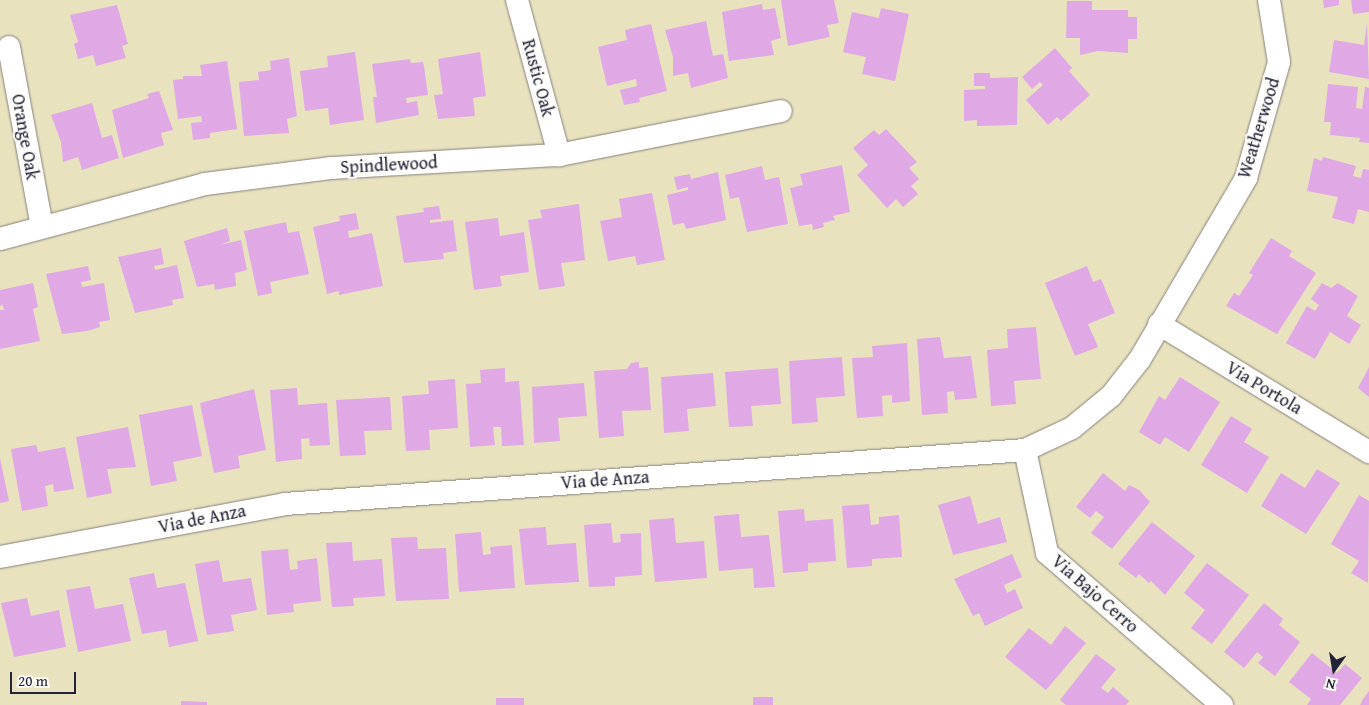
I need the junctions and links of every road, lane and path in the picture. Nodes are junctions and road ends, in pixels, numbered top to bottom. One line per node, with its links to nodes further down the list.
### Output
1 (517, 0): 5 (street, Rustic Oak)
2 (1269, 0): 8 (street, Weatherwood)
3 (9, 46): 6 (street, Orange Oak)
4 (781, 111): 5 (street, Spindlewood)
5 (559, 155): 6 (street, Spindlewood)
6 (42, 226): 7 (street, Spindlewood)
7 (0, 239)
8 (1159, 324): 9 (street, Via de Anza); 10 (street, Via Portola)
9 (1025, 450): 11 (street, Via de Anza); 12 (street, Via Bajo Cerro)
10 (1369, 452)
11 (0, 557)
12 (1222, 705)

